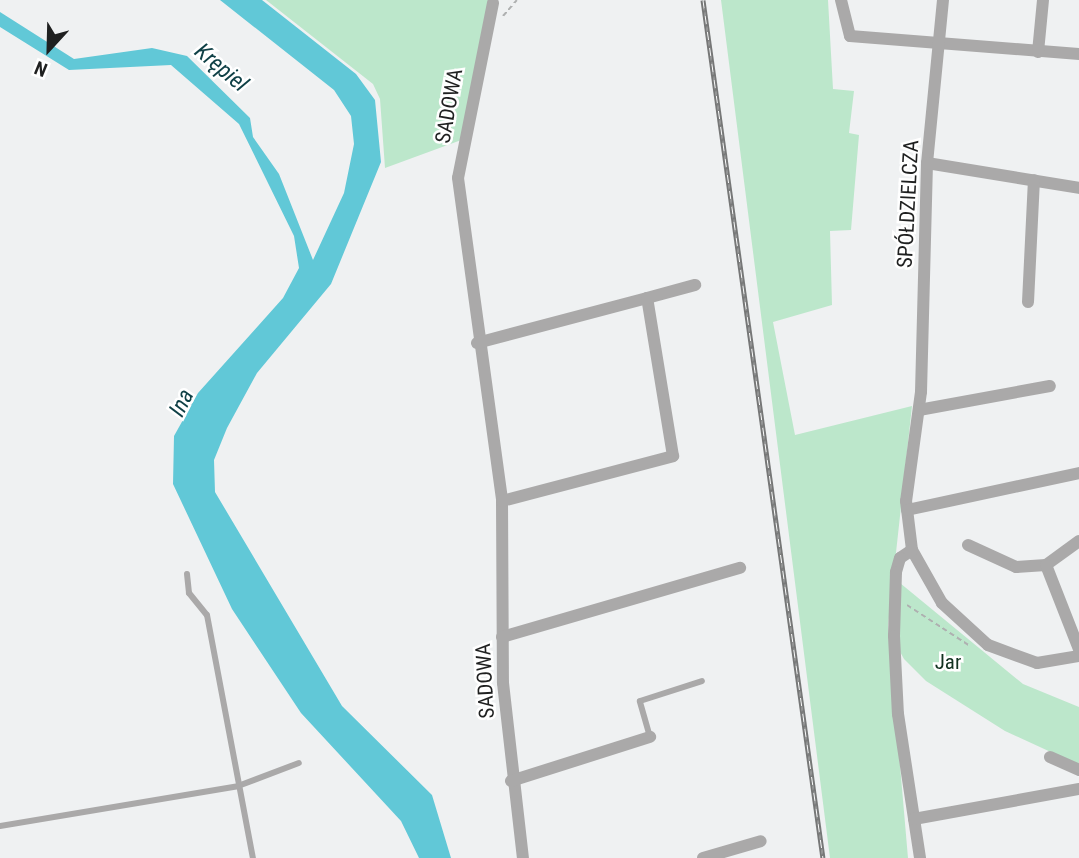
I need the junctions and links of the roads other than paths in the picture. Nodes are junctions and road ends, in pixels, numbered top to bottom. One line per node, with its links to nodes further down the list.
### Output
1 (841, 0): 5 (street)
2 (943, 0): 5 (street, SPÓŁDZIELCZA)
3 (1043, 0): 6 (street)
4 (492, 3): 14 (street, SADOWA)
5 (940, 44): 6 (street); 8 (street, SPÓŁDZIELCZA)
6 (1038, 52): 7 (street)
7 (1079, 54)
8 (927, 163): 9 (street); 16 (street, SPÓŁDZIELCZA)
9 (1034, 180): 10 (street); 13 (street)
10 (1079, 188)
11 (695, 285): 12 (street)
12 (647, 298): 14 (street); 18 (street)
13 (1028, 302)
14 (477, 342): 18 (street, SADOWA)
15 (1050, 386): 16 (street)
16 (919, 410): 19 (street, SPÓŁDZIELCZA)
17 (1079, 473): 19 (street)
18 (502, 501): 26 (street, SADOWA)
19 (907, 510): 22 (street, SPÓŁDZIELCZA)
20 (1079, 541): 23 (street)
21 (968, 545): 23 (street)
22 (912, 550): 28 (street); 37 (street)
23 (1046, 565): 27 (street)
24 (740, 568): 26 (street)
25 (187, 574): 35 (lane)
26 (502, 637): 34 (street, SADOWA)
27 (1079, 649)
28 (1079, 656)
29 (702, 681): 30 (lane)
30 (650, 737): 34 (street)
31 (1050, 757): 33 (street)
32 (299, 763): 35 (lane)
33 (1079, 770)
34 (511, 782): 41 (street, SADOWA)
35 (238, 786): 38 (lane); 40 (lane)
36 (1079, 789): 37 (street)
37 (914, 819): 43 (street)
38 (0, 826)
39 (761, 841): 42 (street)
40 (253, 858)
41 (523, 858)
42 (703, 858)
43 (920, 858)

